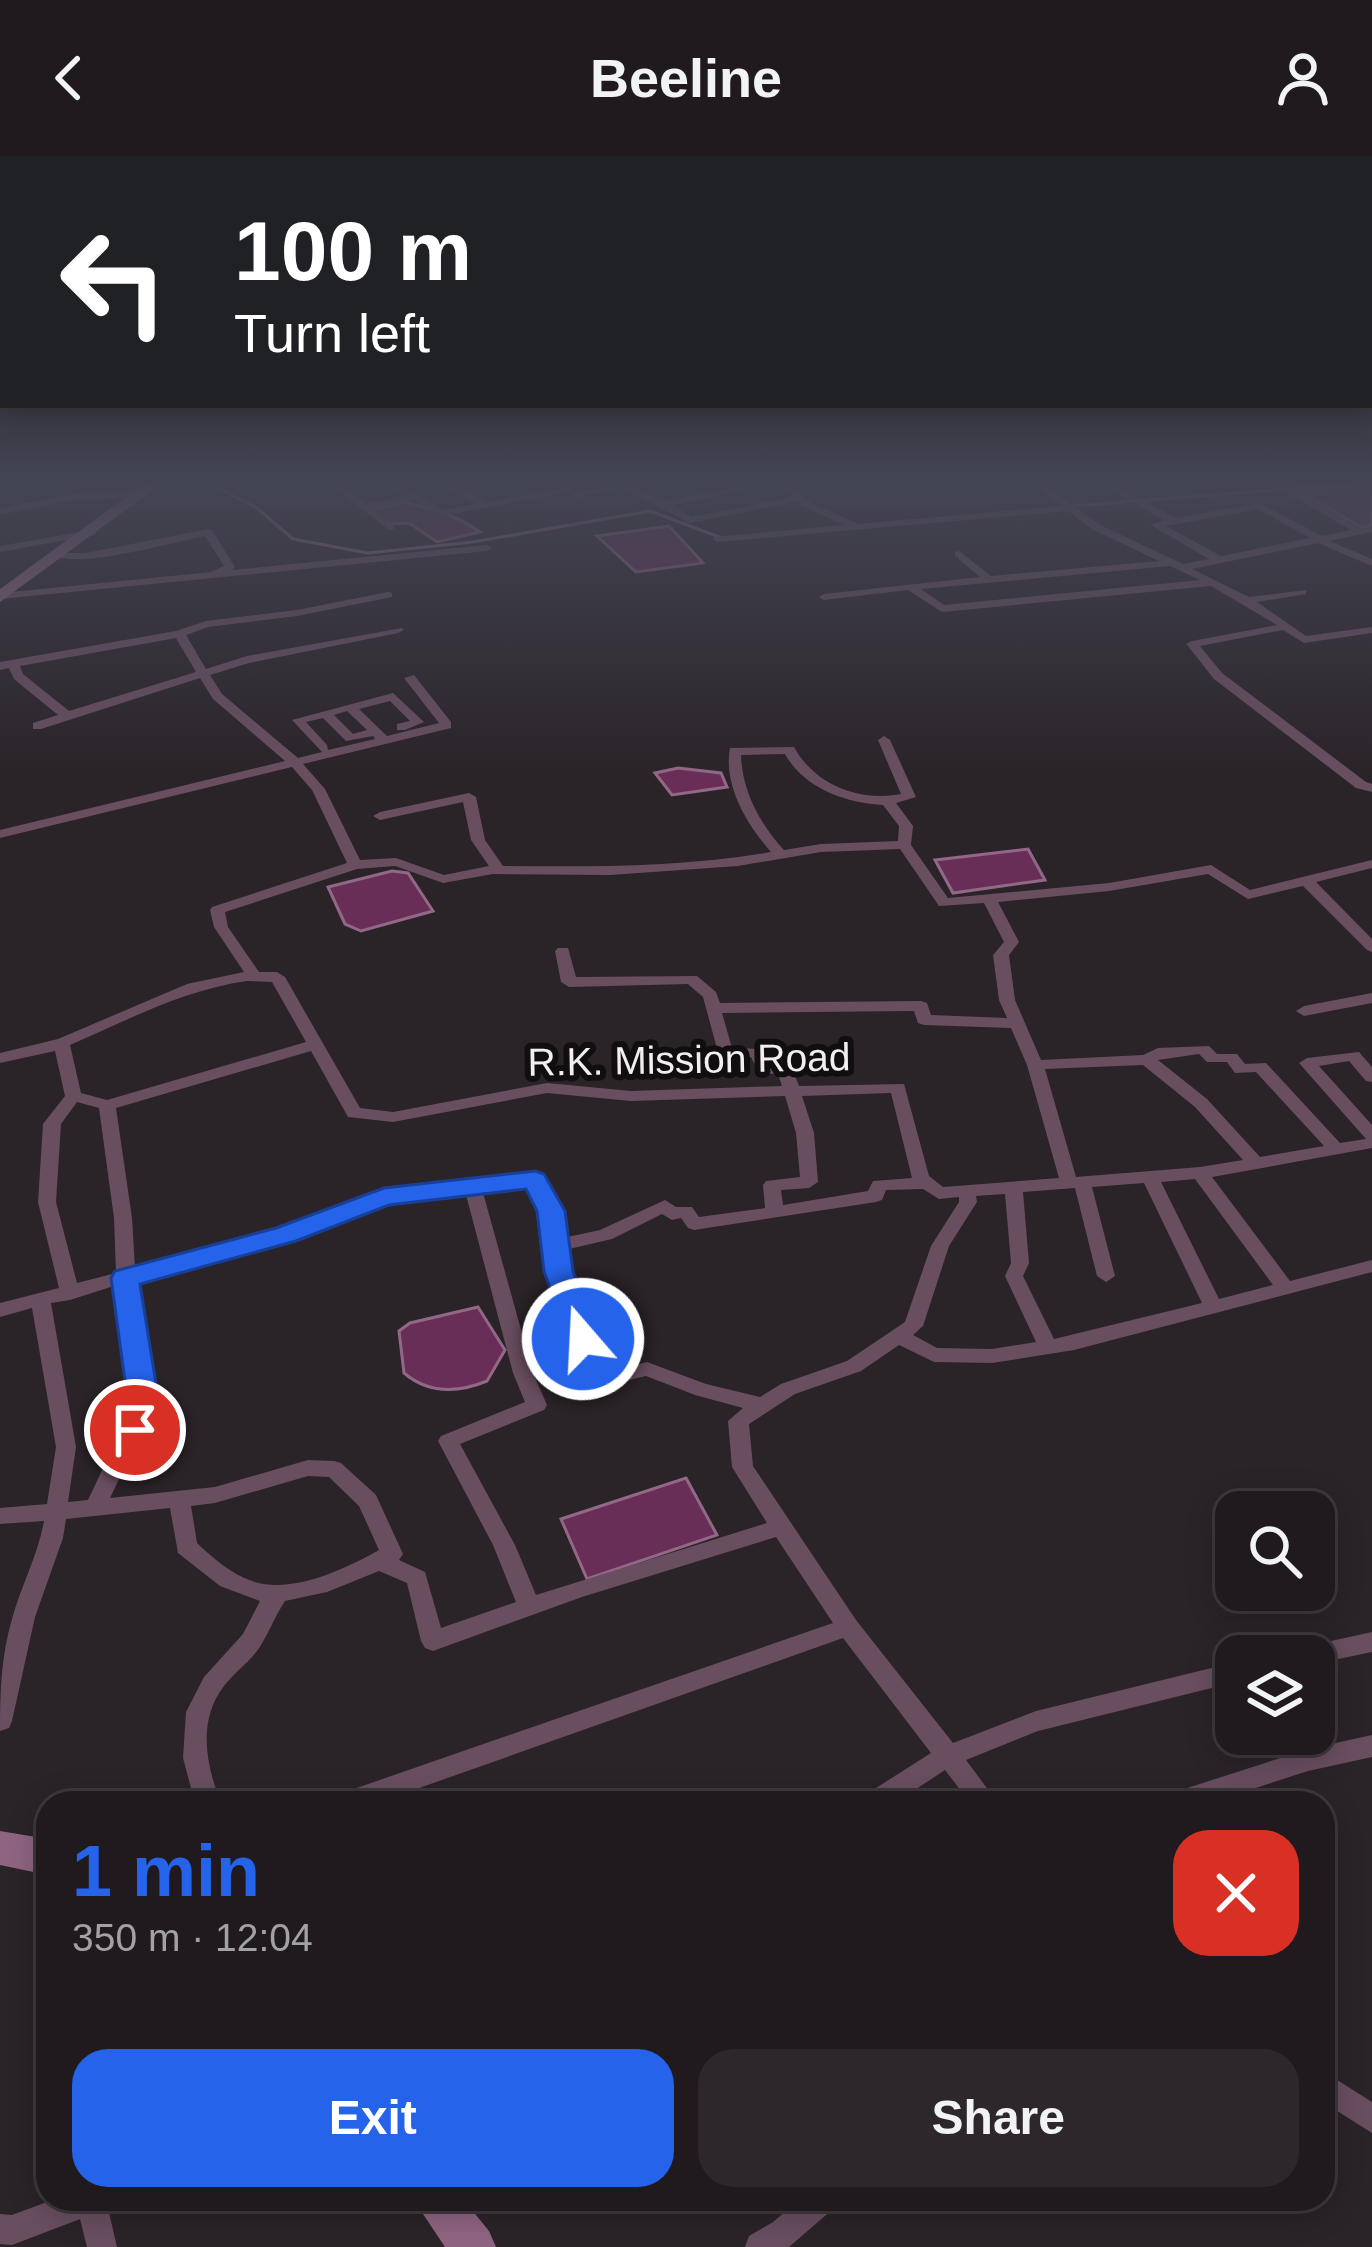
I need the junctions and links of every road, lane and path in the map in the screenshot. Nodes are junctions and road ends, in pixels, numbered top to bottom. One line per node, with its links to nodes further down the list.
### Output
1 (177, 582): 8 (street)
2 (970, 582): 5 (street)
3 (1212, 582): 4 (street)
4 (1215, 583): 5 (street); 10 (street)
5 (910, 587): 9 (street)
6 (1302, 592): 10 (street)
7 (388, 595): 14 (street)
8 (1, 597)
9 (824, 597)
10 (1248, 600): 11 (street)
11 (1287, 628): 13 (street); 28 (street)
12 (398, 630): 16 (street)
13 (1372, 630)
14 (179, 634): 15 (street); 16 (street)
15 (6, 665): 20 (street)
16 (202, 673): 20 (street); 25 (street)
17 (410, 678): 23 (street)
18 (350, 706): 19 (street); 23 (street); 23 (street)
19 (325, 713): 22 (street); 23 (street)
20 (67, 716): 21 (street)
21 (37, 726)
22 (309, 733): 25 (street); 26 (street)
23 (380, 737): 27 (street)
24 (884, 740): 29 (street)
25 (270, 742): 27 (street)
26 (323, 748)
27 (295, 762): 31 (street); 35 (street)
28 (1366, 786)
29 (887, 801): 32 (street); 33 (street)
30 (380, 816): 36 (street)
31 (0, 834)
32 (904, 845): 33 (street); 38 (street)
33 (781, 855): 36 (street)
34 (1372, 864): 37 (street)
35 (355, 866): 36 (street); 41 (street)
36 (499, 870)
37 (1305, 880): 38 (street); 39 (street)
38 (989, 899): 45 (street)
39 (1372, 947)
40 (563, 951): 43 (street)
41 (253, 975): 46 (street); 47 (street, R.K. Mission Road)
42 (1372, 998): 44 (street)
43 (712, 1008): 45 (street); 52 (street)
44 (1304, 1011)
45 (1017, 1023): 50 (street)
46 (62, 1043): 48 (street); 53 (street)
47 (312, 1045): 52 (street, R.K. Mission Road); 54 (street)
48 (0, 1058)
49 (1147, 1060): 50 (street); 56 (street); 57 (street)
50 (1035, 1065): 60 (street)
51 (1372, 1077): 55 (street)
52 (793, 1092): 61 (street, R.K. Mission Road); 65 (street)
53 (73, 1096): 54 (street); 71 (street)
54 (107, 1105): 69 (street)
55 (1372, 1139): 56 (street)
56 (1337, 1150): 57 (street)
57 (1257, 1166): 58 (street)
58 (1200, 1173): 59 (street); 70 (street)
59 (1150, 1178): 60 (street); 73 (street)
60 (1076, 1181): 63 (street); 68 (street)
61 (925, 1183): 64 (street); 65 (street)
62 (472, 1184): 66 (street); 69 (street); 85 (street)
63 (1014, 1189): 64 (street); 76 (street)
64 (967, 1190): 75 (street)
65 (775, 1212): 66 (street)
66 (556, 1246): 77 (street)
67 (1372, 1266): 70 (street)
68 (1106, 1276)
69 (125, 1278): 71 (street); 79 (street)
70 (1284, 1287): 73 (street)
71 (70, 1294): 72 (street)
72 (41, 1301): 74 (street); 80 (street)
73 (1214, 1308): 76 (street)
74 (0, 1310)
75 (898, 1336): 76 (street); 77 (street)
76 (1047, 1345)
77 (764, 1405): 82 (street)
78 (180, 1501): 79 (street); 83 (street); 84 (street)
79 (95, 1508): 80 (street)
80 (55, 1514): 81 (street); 90 (street)
81 (0, 1516)
82 (781, 1527): 85 (street); 86 (street)
83 (380, 1561): 84 (street); 85 (street)
84 (279, 1592): 93 (street)
85 (530, 1606)
86 (848, 1628): 92 (street); 94 (street)
87 (1372, 1642): 88 (street)
88 (1335, 1650)
89 (1215, 1677): 92 (street)
90 (0, 1721)
91 (1372, 1746): 97 (street)
92 (945, 1757): 95 (street); 96 (street)
93 (204, 1791)
94 (379, 1791)
95 (893, 1791)
96 (975, 1791)
97 (1212, 1791)
98 (0, 1848): 99 (main road)
99 (36, 1855)
100 (1335, 2093): 101 (street)
101 (1372, 2119)
102 (67, 2211): 106 (street)
103 (95, 2211): 107 (street)
104 (447, 2211): 108 (main road)
105 (807, 2211): 109 (street)
106 (8, 2236)
107 (102, 2247)
108 (473, 2247)
109 (760, 2247)

